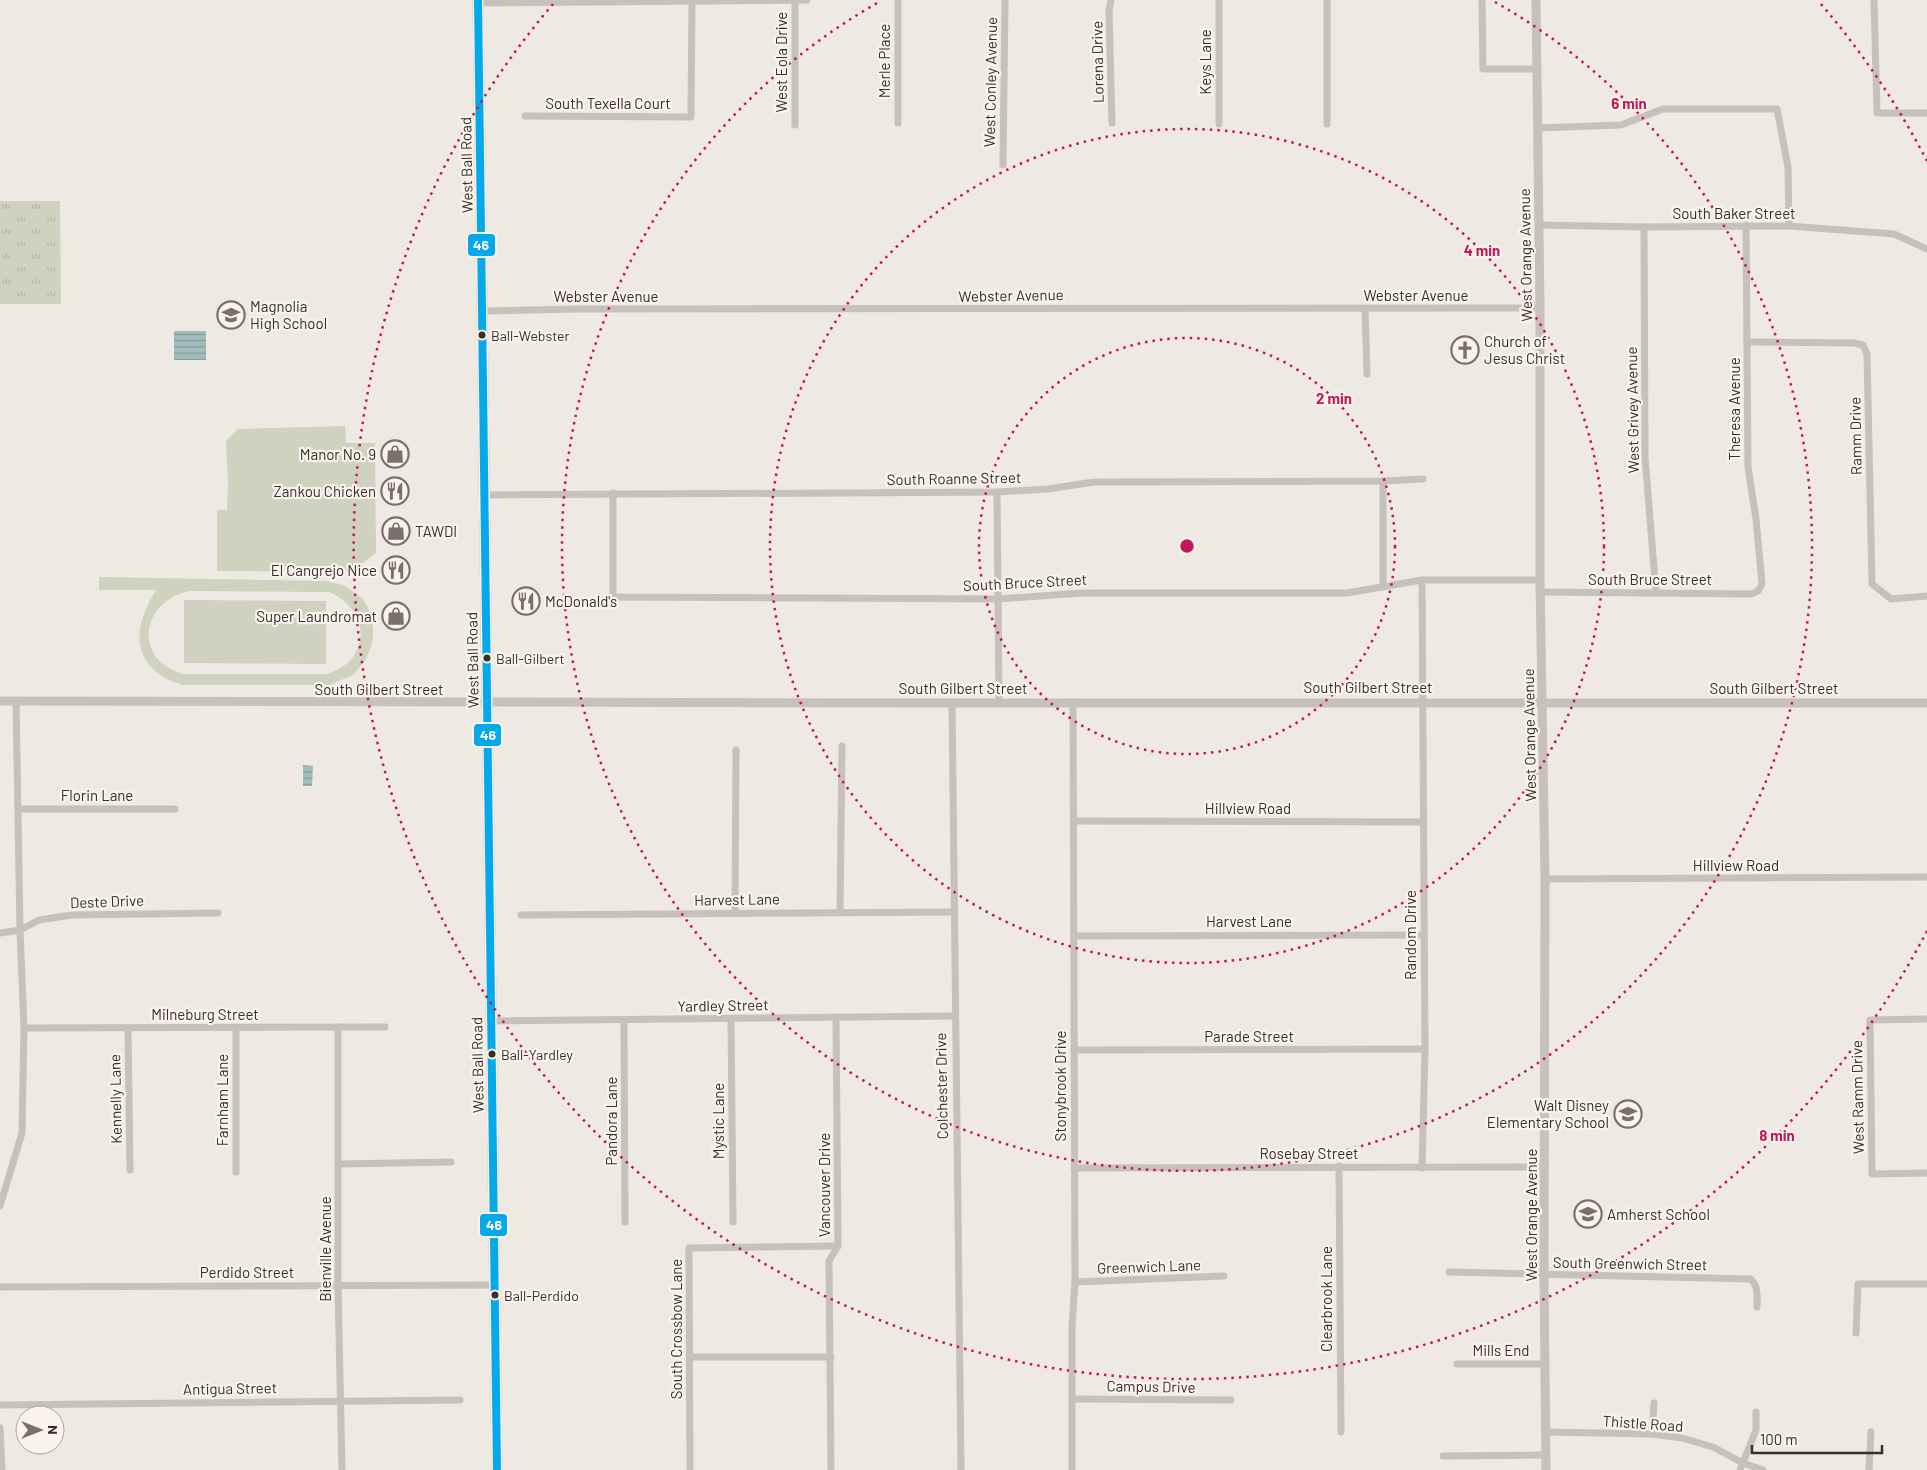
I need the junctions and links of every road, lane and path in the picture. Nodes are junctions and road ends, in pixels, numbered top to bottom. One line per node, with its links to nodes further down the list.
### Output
1 (795, 0): 2 (street); 11 (street); 20 (street, West Eola Drive)
2 (807, 0)
3 (898, 0): 16 (street, Merle Place)
4 (1005, 0): 22 (street, West Conley Avenue)
5 (1111, 0): 17 (street, Lorena Drive)
6 (1218, 0): 18 (street, Keys Lane)
7 (1327, 0): 19 (street)
8 (1482, 0): 13 (street)
9 (1536, 0): 13 (street, West Orange Avenue)
10 (1874, 0): 14 (street)
11 (692, 1): 12 (street); 15 (street, South Texella Court)
12 (478, 2): 30 (main road, West Ball Road)
13 (1536, 69): 21 (street, West Orange Avenue)
14 (1927, 113)
15 (525, 116)
16 (898, 122)
17 (1112, 123)
18 (1219, 124)
19 (1327, 124)
20 (795, 125)
21 (1538, 128): 23 (street, West Orange Avenue); 25 (street)
22 (1003, 165)
23 (1538, 225): 26 (street, South Baker Street); 29 (street, West Orange Avenue)
24 (1746, 225): 25 (street, South Baker Street); 26 (street, South Baker Street); 31 (street, Theresa Avenue)
25 (1789, 226): 27 (street, South Baker Street)
26 (1644, 227): 43 (street, West Grivey Avenue)
27 (1927, 248)
28 (1365, 308): 29 (street, Webster Avenue); 30 (street, Webster Avenue); 32 (street)
29 (1540, 308): 39 (street, West Orange Avenue)
30 (482, 311): 37 (main road, West Ball Road)
31 (1747, 342): 41 (street, Theresa Avenue); 44 (street, Ramm Drive)
32 (1367, 374)
33 (1423, 479): 34 (street, South Roanne Street)
34 (1383, 481): 35 (street, South Roanne Street); 40 (street)
35 (997, 492): 36 (street, South Roanne Street); 45 (street)
36 (613, 493): 37 (street, South Roanne Street); 45 (street, South Bruce Street)
37 (485, 495): 54 (main road, West Ball Road)
38 (1422, 580): 39 (street, South Bruce Street); 40 (street, South Bruce Street); 48 (street, Random Drive)
39 (1540, 580): 42 (street, West Orange Avenue)
40 (1383, 587): 45 (street, South Bruce Street)
41 (1758, 591): 43 (street, South Bruce Street)
42 (1541, 592): 43 (street, South Bruce Street); 49 (street, West Orange Avenue)
43 (1656, 592)
44 (1927, 596)
45 (998, 599): 51 (street)
46 (0, 701): 47 (street, South Gilbert Street)
47 (16, 701): 54 (street, South Gilbert Street); 57 (street)
48 (1422, 701): 49 (street, South Gilbert Street); 52 (street, South Gilbert Street); 60 (street, Random Drive)
49 (1543, 701): 53 (street, South Gilbert Street); 62 (street, West Orange Avenue)
50 (952, 702): 51 (street, South Gilbert Street); 54 (street, South Gilbert Street); 64 (street, Colchester Drive)
51 (999, 702): 52 (street, South Gilbert Street)
52 (1073, 702): 59 (street, Stonybrook Drive)
53 (1927, 702)
54 (487, 703): 77 (main road, West Ball Road)
55 (842, 746): 63 (street)
56 (736, 750): 66 (street)
57 (19, 809): 58 (street, Florin Lane); 68 (street)
58 (175, 809)
59 (1074, 821): 60 (street, Hillview Road); 71 (street, Stonybrook Drive)
60 (1423, 822): 70 (street, Random Drive)
61 (1927, 877): 62 (street, Hillview Road)
62 (1545, 879): 88 (street, West Orange Avenue)
63 (840, 912): 64 (street, Harvest Lane); 66 (street, Harvest Lane)
64 (954, 912): 72 (street, Colchester Drive)
65 (218, 913): 68 (street, Deste Drive)
66 (735, 913): 67 (street, Harvest Lane)
67 (521, 915)
68 (20, 930): 69 (street, Deste Drive); 81 (street)
69 (0, 933)
70 (1424, 935): 71 (street, Harvest Lane); 83 (street, Random Drive)
71 (1074, 936): 84 (street, Stonybrook Drive)
72 (954, 1016): 73 (street, Yardley Street); 132 (street, Colchester Drive)
73 (836, 1018): 74 (street, Yardley Street); 97 (street, Vancouver Drive)
74 (731, 1019): 76 (street, Yardley Street); 96 (street, Mystic Lane)
75 (1927, 1019): 93 (street, West Ramm Drive)
76 (624, 1020): 77 (street, Yardley Street); 95 (street, Pandora Lane)
77 (492, 1021): 104 (main road, West Ball Road)
78 (236, 1027): 79 (street, Milneburg Street); 82 (street, Milneburg Street); 92 (street, Farnham Lane)
79 (338, 1027): 80 (street, Milneburg Street); 86 (street, Bienville Avenue)
80 (385, 1027)
81 (24, 1028): 82 (street, Milneburg Street); 94 (street)
82 (128, 1028): 91 (street, Kennelly Lane)
83 (1425, 1049): 84 (street, Parade Street); 90 (street, Random Drive)
84 (1074, 1050): 89 (street, Stonybrook Drive)
85 (451, 1162): 86 (street)
86 (338, 1164): 103 (street, Bienville Avenue)
87 (1339, 1166): 89 (street, Rosebay Street); 90 (street, Rosebay Street); 120 (street, Clearbrook Lane)
88 (1545, 1167): 90 (street, Rosebay Street); 99 (street, West Orange Avenue)
89 (1074, 1168): 101 (street, Stonybrook Drive)
90 (1422, 1168)
91 (130, 1170)
92 (236, 1172)
93 (1927, 1173)
94 (0, 1206)
95 (625, 1222)
96 (733, 1222)
97 (838, 1246): 108 (street, Vancouver Drive); 109 (street, South Crossbow Lane)
98 (1448, 1272): 99 (street, South Greenwich Street)
99 (1544, 1275): 106 (street, South Greenwich Street); 111 (street, West Orange Avenue)
100 (1224, 1276): 101 (street, Greenwich Lane)
101 (1075, 1282): 112 (street, Stonybrook Drive)
102 (1927, 1284): 107 (street)
103 (338, 1286): 104 (street, Perdido Street); 105 (street, Perdido Street); 115 (street, Bienville Avenue)
104 (495, 1286): 129 (main road, West Ball Road)
105 (0, 1287)
106 (1757, 1307)
107 (1856, 1333)
108 (831, 1357): 109 (street); 131 (street, Vancouver Drive)
109 (690, 1358): 130 (street, South Crossbow Lane)
110 (1457, 1364): 111 (street, Mills End)
111 (1544, 1364): 121 (street, West Orange Avenue)
112 (1072, 1399): 114 (street, Campus Drive); 133 (street, Stonybrook Drive)
113 (460, 1400): 115 (street, Antigua Street)
114 (1231, 1400)
115 (341, 1401): 117 (street, Antigua Street); 128 (street, Bienville Avenue)
116 (1654, 1403): 123 (street)
117 (0, 1405)
118 (1756, 1412): 126 (street)
119 (0, 1428): 127 (street)
120 (1341, 1432)
121 (1546, 1432): 123 (street, Thistle Road); 124 (street, West Orange Avenue)
122 (1871, 1432): 136 (street)
123 (1652, 1434): 126 (street, Thistle Road)
124 (1546, 1454): 125 (street); 134 (street, West Orange Avenue)
125 (1444, 1456)
126 (1742, 1466): 135 (street, Thistle Road)
127 (2, 1470)
128 (342, 1470)
129 (497, 1470)
130 (690, 1470)
131 (831, 1470)
132 (961, 1470)
133 (1072, 1470)
134 (1546, 1470)
135 (1763, 1470)
136 (1869, 1470)

